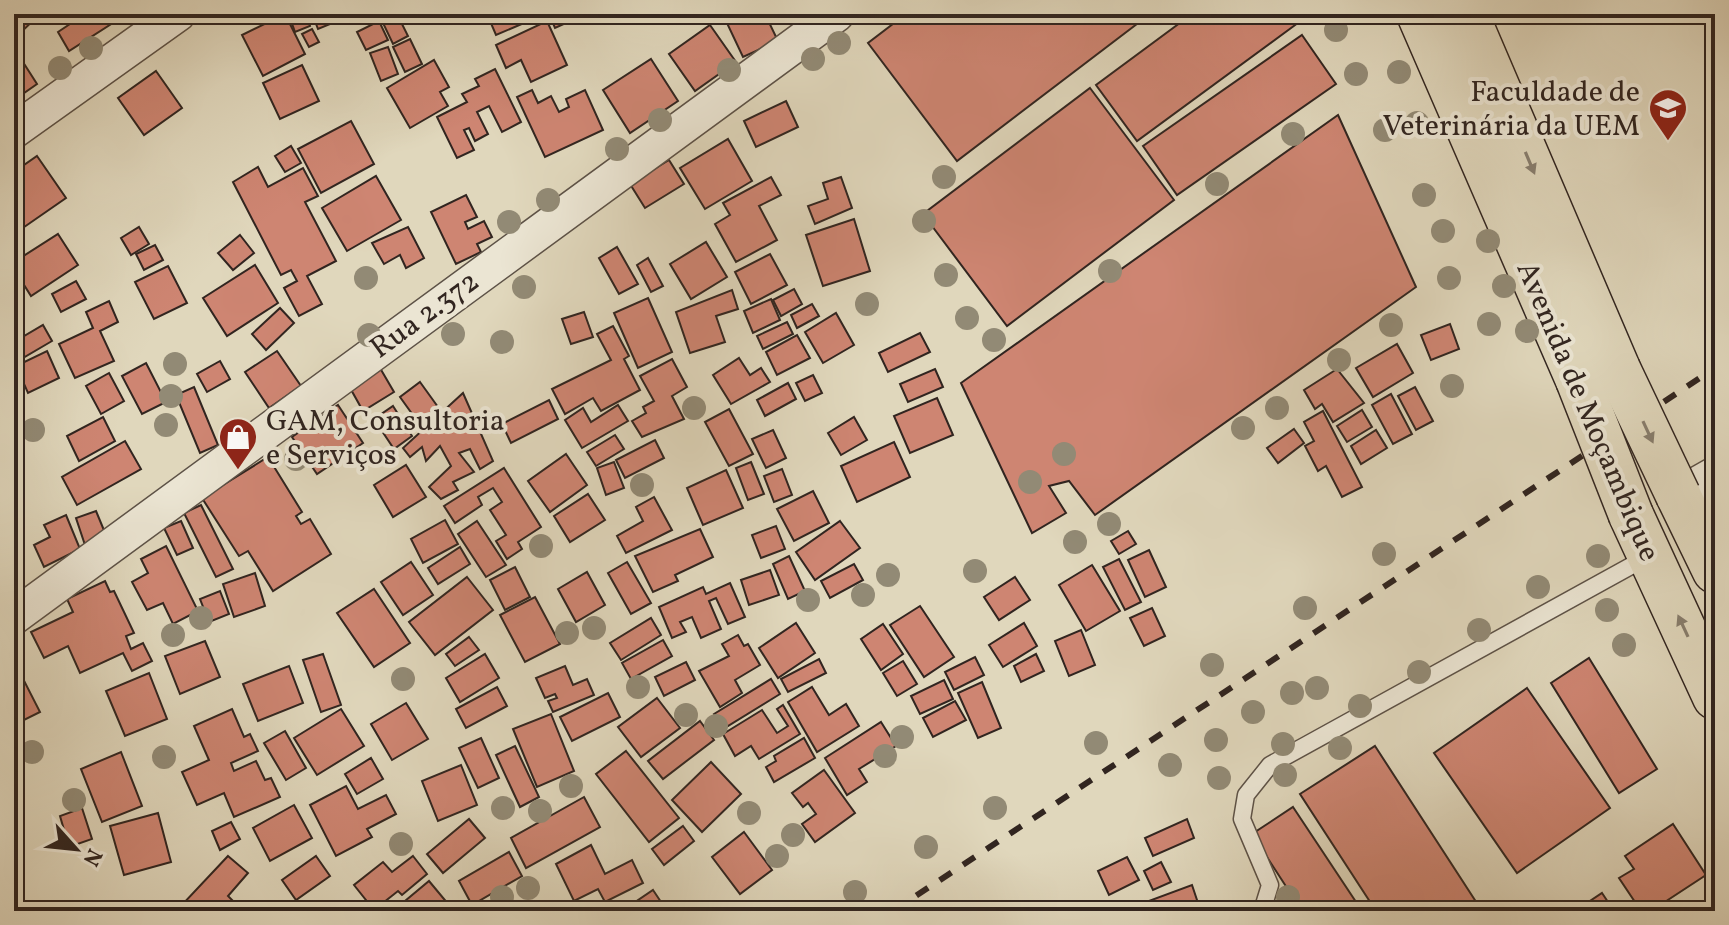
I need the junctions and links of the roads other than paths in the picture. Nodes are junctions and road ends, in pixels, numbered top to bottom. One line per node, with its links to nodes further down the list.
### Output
1 (178, 14): 5 (street)
2 (837, 14): 11 (street, Rua 2.372)
3 (1419, 14): 6 (highway, Avenida de Moçambique)
4 (1466, 14): 6 (highway, Avenida de Moçambique, one-way to 6)
5 (14, 131)
6 (1598, 375): 8 (highway, Avenida de Moçambique, one-way to 8, bridge); 9 (highway, Avenida de Moçambique, bridge)
7 (1715, 474): 8 (street)
8 (1678, 495): 10 (highway, Avenida de Moçambique)
9 (1650, 556): 12 (highway, Avenida de Moçambique, one-way to 9); 14 (lane)
10 (1715, 571)
11 (14, 617)
12 (1715, 697)
13 (1715, 904): 15 (lane)
14 (1262, 911)
15 (1705, 911)

